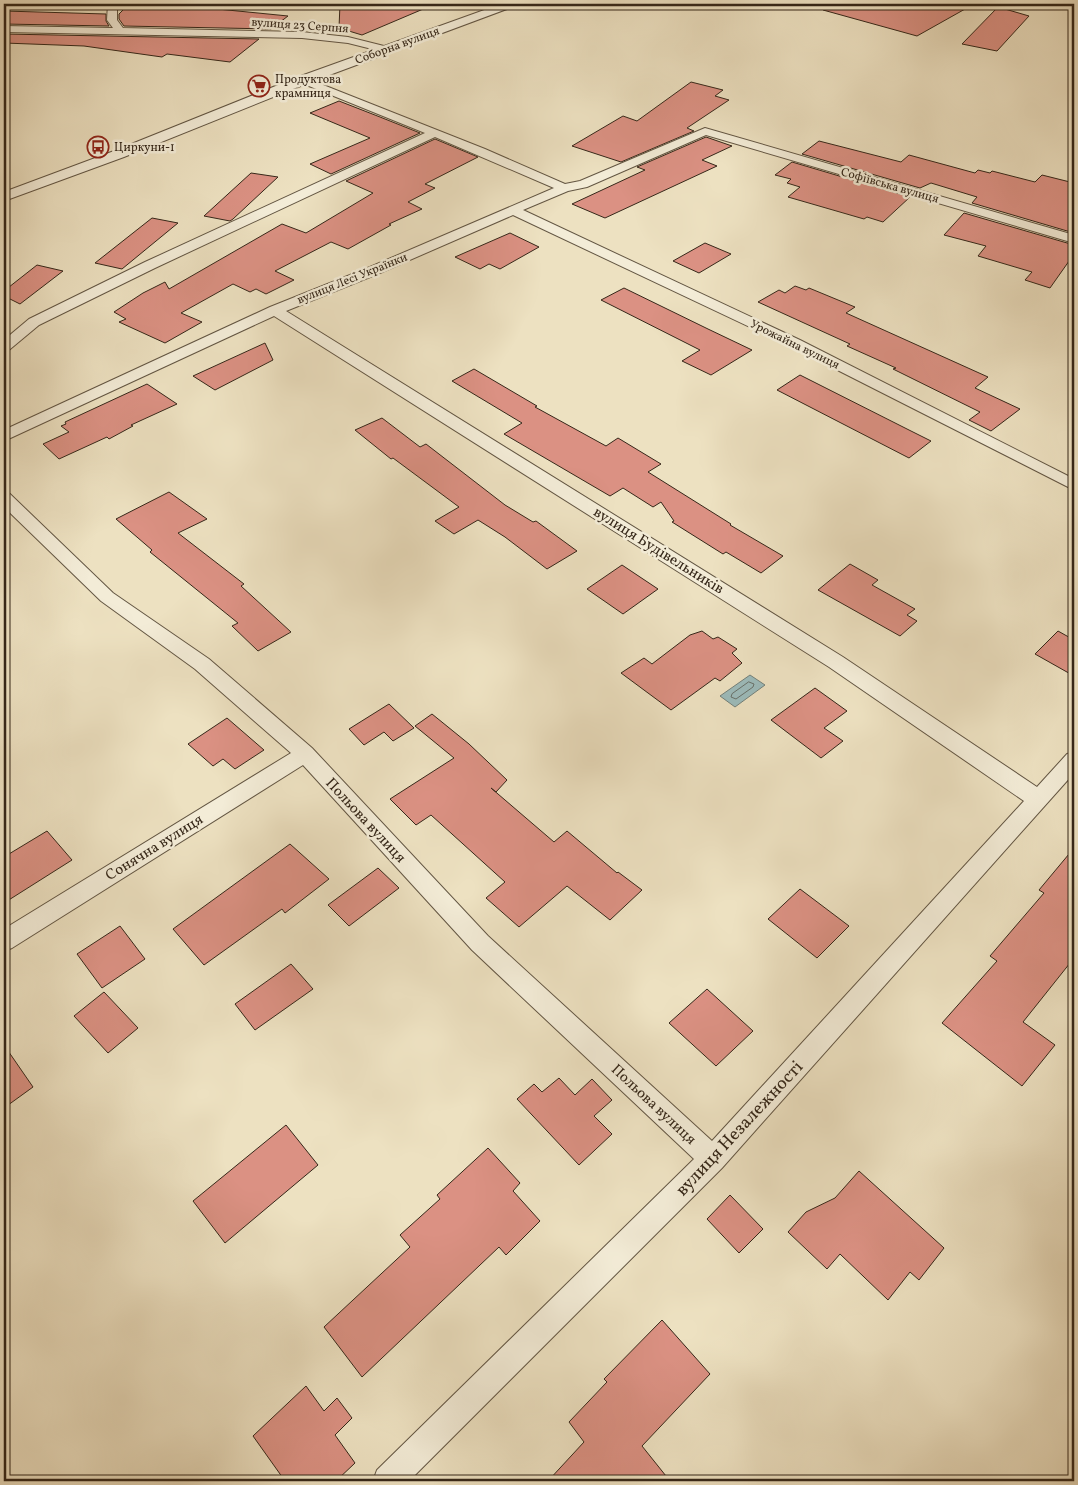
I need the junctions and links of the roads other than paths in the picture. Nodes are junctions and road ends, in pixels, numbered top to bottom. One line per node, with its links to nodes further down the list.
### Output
1 (112, 4): 4 (street)
2 (511, 4): 5 (street, Соборна вулиця)
3 (4, 29): 4 (street, вулиця 23 Серпня)
4 (120, 31): 5 (street, вулиця 23 Серпня)
5 (384, 49): 6 (street, Соборна вулиця)
6 (303, 80): 8 (street); 10 (street, Соборна вулиця)
7 (705, 130): 9 (street, вулиця Лесі Українки); 12 (street, Софіївська вулиця)
8 (434, 133): 9 (street); 14 (street)
9 (564, 188): 11 (street, вулиця Лесі Українки)
10 (4, 197)
11 (513, 210): 13 (street, вулиця Лесі Українки); 16 (street, Урожайна вулиця)
12 (1074, 239)
13 (275, 310): 15 (street, вулиця Лесі Українки); 20 (street, вулиця Будівельників)
14 (4, 347)
15 (4, 436)
16 (1074, 485)
17 (4, 498): 18 (street, Польова вулиця)
18 (305, 754): 21 (street, Сонячна вулиця); 22 (street, Польова вулиця)
19 (1074, 760): 20 (street, вулиця Незалежності)
20 (1038, 799): 22 (street, вулиця Незалежності)
21 (4, 941)
22 (713, 1159): 23 (street, вулиця Незалежності)
23 (388, 1481)

